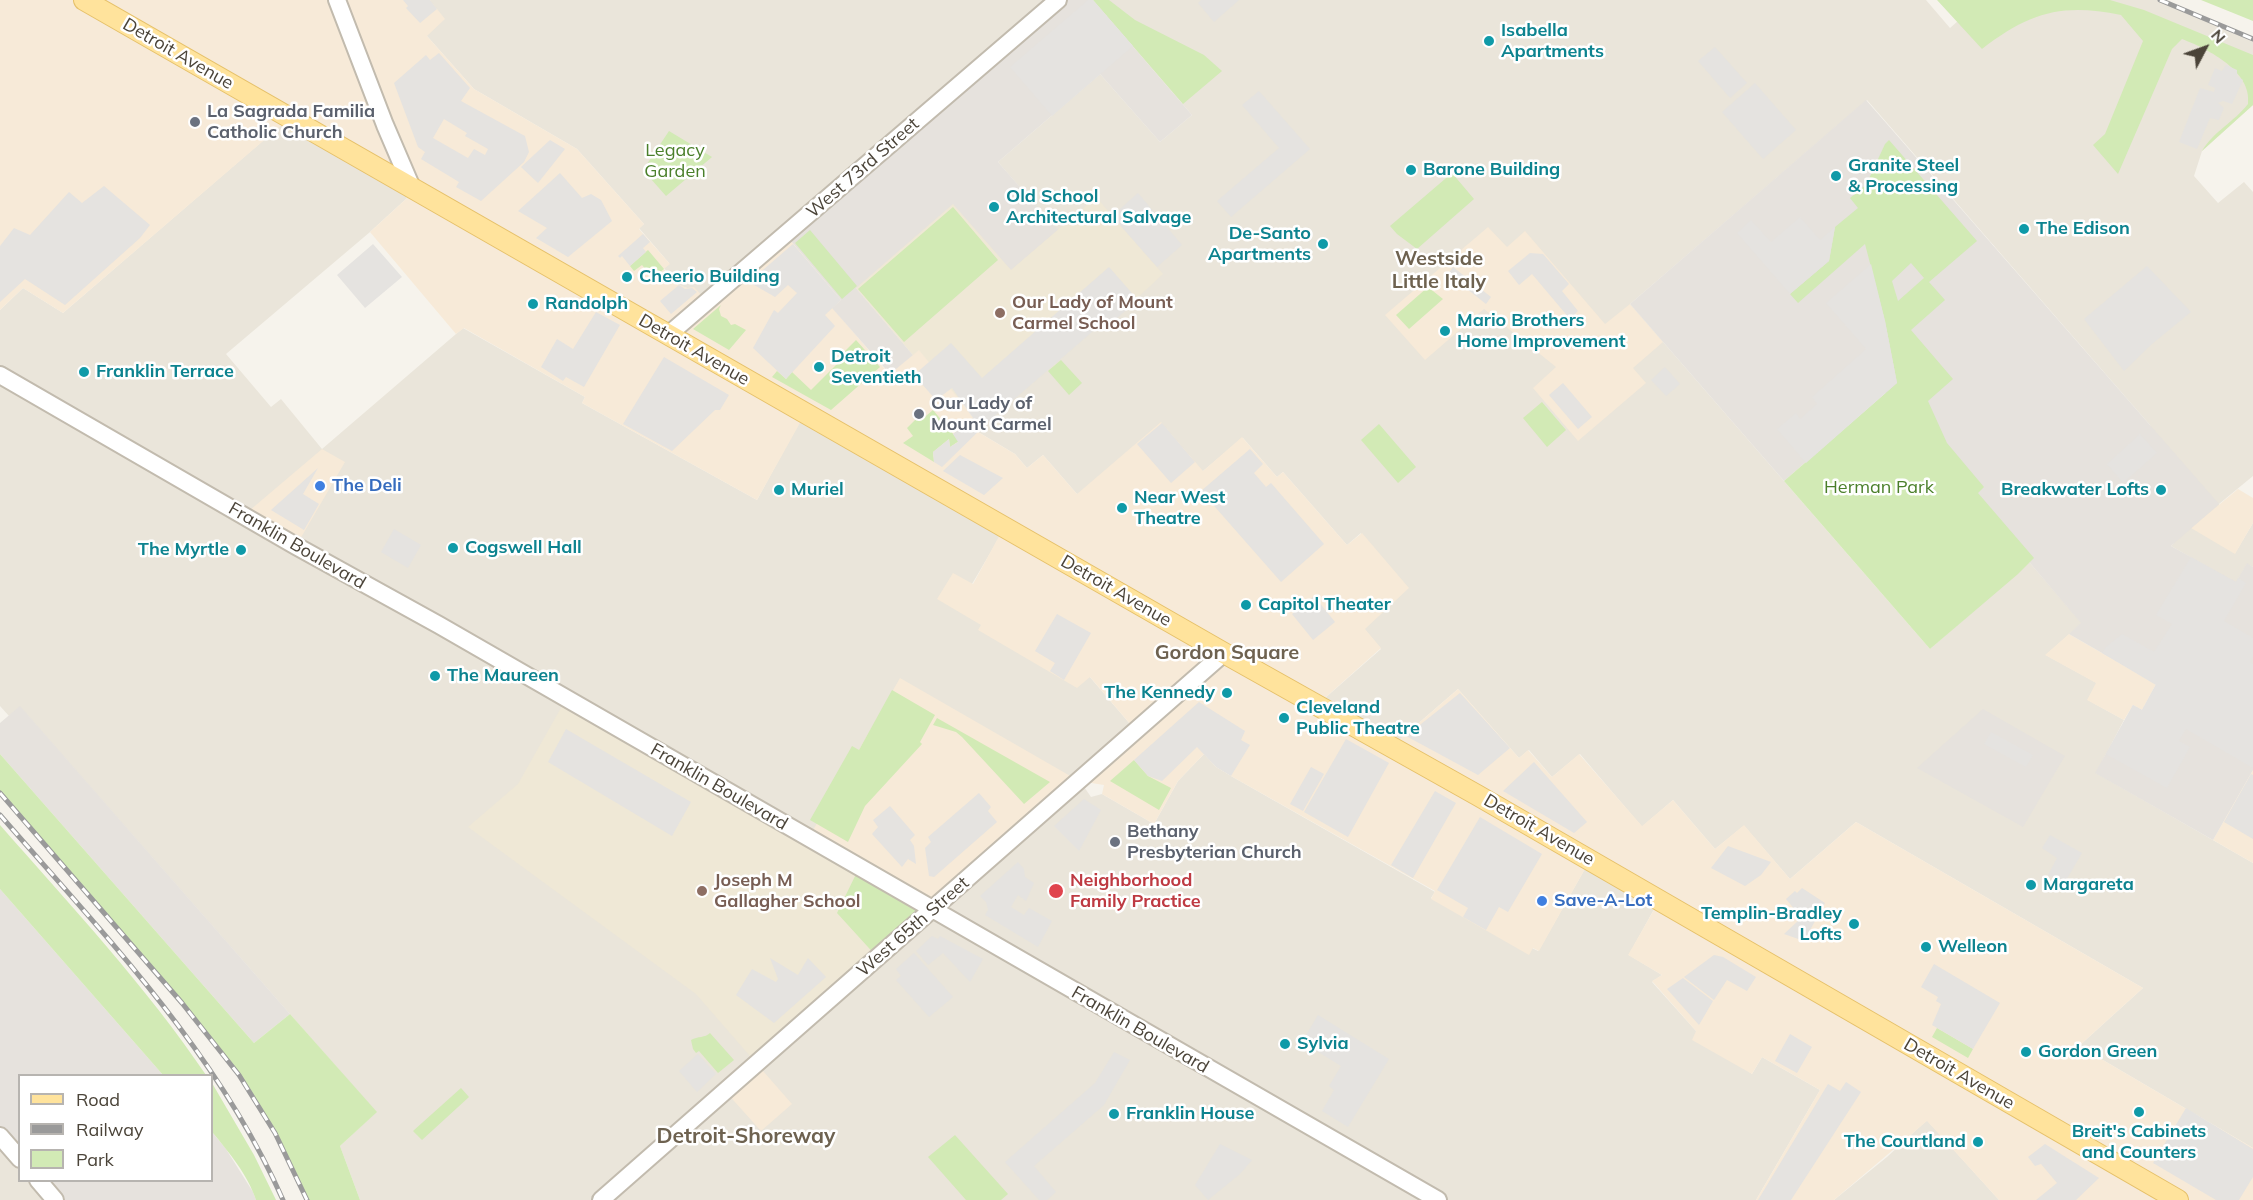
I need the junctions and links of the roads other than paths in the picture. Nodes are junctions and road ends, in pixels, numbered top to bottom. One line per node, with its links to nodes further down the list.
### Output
1 (84, 0): 4 (main road, Detroit Avenue)
2 (337, 0): 4 (street)
3 (1059, 0): 5 (street, West 73rd Street)
4 (412, 188): 5 (main road, Detroit Avenue)
5 (668, 335): 7 (main road, Detroit Avenue)
6 (0, 375): 8 (street, Franklin Boulevard)
7 (1224, 653): 8 (street, West 65th Street); 15 (main road, Detroit Avenue)
8 (932, 910): 13 (street, West 65th Street); 14 (street, Franklin Boulevard)
9 (0, 1136): 10 (street)
10 (18, 1157)
11 (40, 1182): 12 (street)
12 (55, 1200)
13 (602, 1200)
14 (1438, 1200)
15 (2178, 1200)

